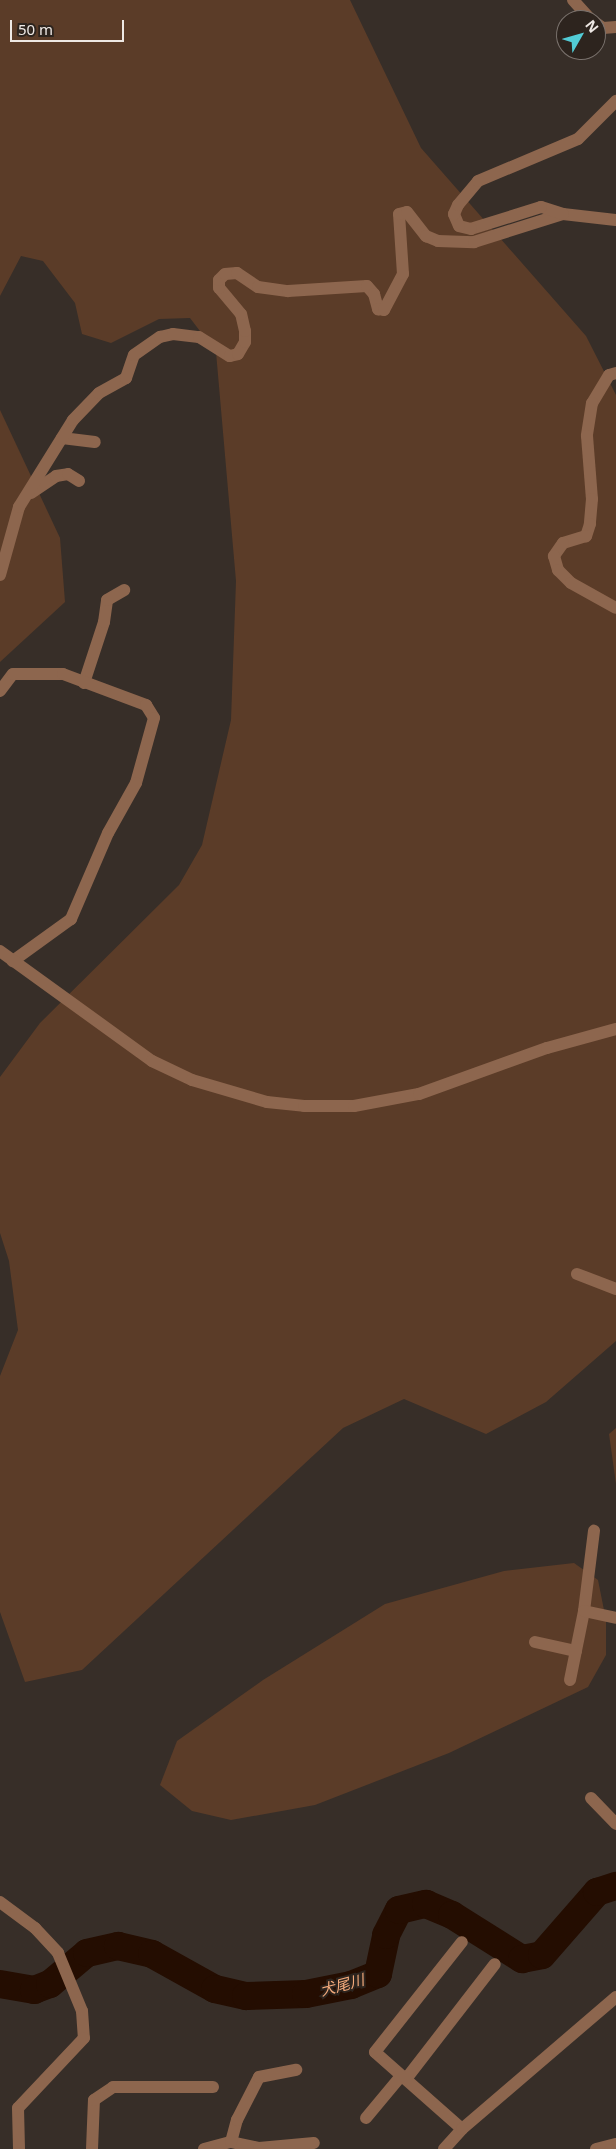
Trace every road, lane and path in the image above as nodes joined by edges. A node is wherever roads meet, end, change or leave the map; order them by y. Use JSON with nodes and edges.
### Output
{"nodes":[{"id":1,"x":573,"y":0,"type":"edge"},
{"id":2,"x":582,"y":10,"type":"edge"},
{"id":3,"x":616,"y":101,"type":"edge"},
{"id":4,"x":563,"y":214,"type":"junction"},
{"id":5,"x":616,"y":220,"type":"edge"},
{"id":6,"x":616,"y":373,"type":"edge"},
{"id":7,"x":62,"y":438,"type":"junction"},
{"id":8,"x":95,"y":442,"type":"dead end"},
{"id":9,"x":79,"y":481,"type":"dead end"},
{"id":10,"x":26,"y":496,"type":"junction"},
{"id":11,"x":0,"y":575,"type":"edge"},
{"id":12,"x":124,"y":590,"type":"dead end"},
{"id":13,"x":616,"y":608,"type":"edge"},
{"id":14,"x":84,"y":682,"type":"junction"},
{"id":15,"x":0,"y":691,"type":"edge"},
{"id":16,"x":0,"y":952,"type":"edge"},
{"id":17,"x":13,"y":961,"type":"junction"},
{"id":18,"x":616,"y":1029,"type":"edge"},
{"id":19,"x":577,"y":1274,"type":"dead end"},
{"id":20,"x":616,"y":1289,"type":"edge"},
{"id":21,"x":594,"y":1531,"type":"dead end"},
{"id":22,"x":584,"y":1611,"type":"junction"},
{"id":23,"x":616,"y":1618,"type":"edge"},
{"id":24,"x":535,"y":1642,"type":"dead end"},
{"id":25,"x":576,"y":1651,"type":"junction"},
{"id":26,"x":570,"y":1680,"type":"dead end"},
{"id":27,"x":591,"y":1798,"type":"dead end"},
{"id":28,"x":616,"y":1824,"type":"edge"},
{"id":29,"x":0,"y":1902,"type":"edge"},
{"id":30,"x":462,"y":1942,"type":"dead end"},
{"id":31,"x":496,"y":1964,"type":"dead end"},
{"id":32,"x":616,"y":1997,"type":"edge"},
{"id":33,"x":296,"y":2070,"type":"dead end"},
{"id":34,"x":403,"y":2078,"type":"junction"},
{"id":35,"x":213,"y":2087,"type":"dead end"},
{"id":36,"x":366,"y":2118,"type":"dead end"},
{"id":37,"x":462,"y":2129,"type":"junction"},
{"id":38,"x":231,"y":2142,"type":"junction"},
{"id":39,"x":314,"y":2143,"type":"dead end"},
{"id":40,"x":616,"y":2144,"type":"edge"},
{"id":41,"x":19,"y":2149,"type":"edge"},
{"id":42,"x":92,"y":2149,"type":"edge"},
{"id":43,"x":204,"y":2149,"type":"edge"},
{"id":44,"x":444,"y":2149,"type":"edge"},
{"id":45,"x":596,"y":2149,"type":"edge"}],
"edges":[{"from":1,"to":2,"type":"street"},
{"from":3,"to":4,"type":"street"},
{"from":4,"to":5,"type":"street"},
{"from":4,"to":7,"type":"street"},
{"from":6,"to":13,"type":"street"},
{"from":7,"to":8,"type":"street"},
{"from":7,"to":10,"type":"street"},
{"from":9,"to":10,"type":"street"},
{"from":10,"to":11,"type":"street"},
{"from":12,"to":14,"type":"street"},
{"from":14,"to":15,"type":"street"},
{"from":14,"to":17,"type":"street"},
{"from":16,"to":17,"type":"street"},
{"from":17,"to":18,"type":"street"},
{"from":19,"to":20,"type":"street"},
{"from":21,"to":22,"type":"street"},
{"from":22,"to":23,"type":"street"},
{"from":22,"to":25,"type":"street"},
{"from":24,"to":25,"type":"street"},
{"from":25,"to":26,"type":"street"},
{"from":27,"to":28,"type":"street"},
{"from":29,"to":41,"type":"street"},
{"from":30,"to":34,"type":"street"},
{"from":31,"to":34,"type":"street"},
{"from":32,"to":37,"type":"street"},
{"from":33,"to":38,"type":"street"},
{"from":34,"to":36,"type":"street"},
{"from":34,"to":37,"type":"street"},
{"from":35,"to":42,"type":"street"},
{"from":37,"to":44,"type":"street"},
{"from":38,"to":39,"type":"street"},
{"from":38,"to":43,"type":"street"},
{"from":40,"to":45,"type":"street"}]}
